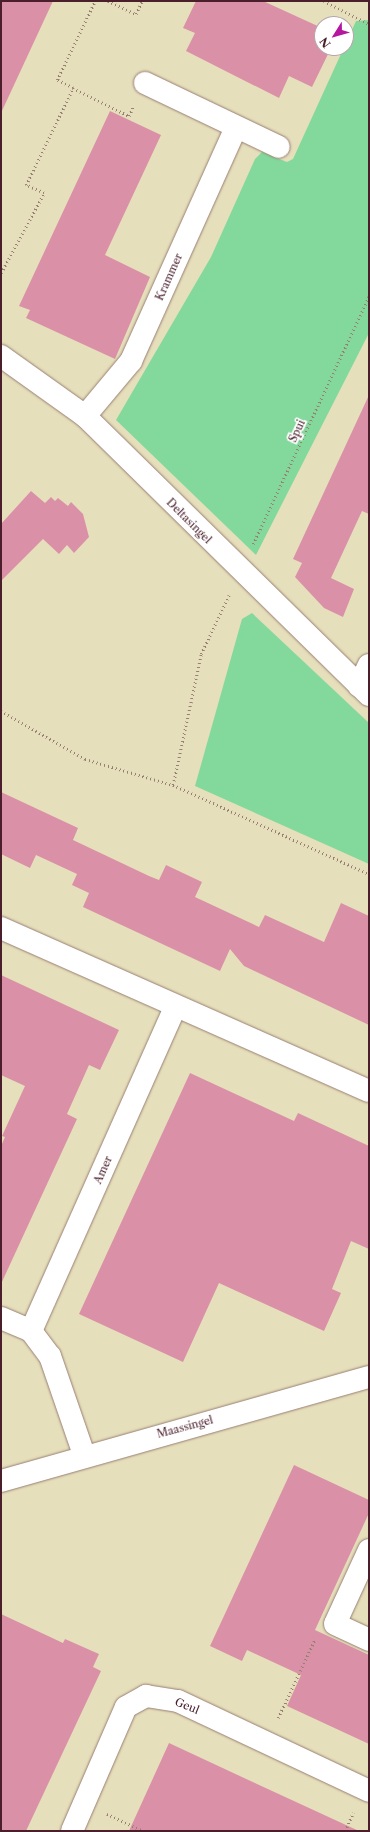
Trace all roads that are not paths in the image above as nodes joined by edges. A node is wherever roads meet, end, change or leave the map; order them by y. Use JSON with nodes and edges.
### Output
{"nodes":[{"id":1,"x":144,"y":83,"type":"road end"},
{"id":2,"x":236,"y":127,"type":"junction"},
{"id":3,"x":279,"y":147,"type":"dead end"},
{"id":4,"x":1,"y":356,"type":"edge"},
{"id":5,"x":85,"y":416,"type":"junction"},
{"id":6,"x":369,"y":665,"type":"edge"},
{"id":7,"x":364,"y":691,"type":"edge"},
{"id":8,"x":1,"y":928,"type":"edge"},
{"id":9,"x":175,"y":1008,"type":"junction"},
{"id":10,"x":369,"y":1091,"type":"edge"},
{"id":11,"x":1,"y":1318,"type":"edge"},
{"id":12,"x":31,"y":1331,"type":"junction"},
{"id":13,"x":369,"y":1377,"type":"edge"},
{"id":14,"x":84,"y":1455,"type":"junction"},
{"id":15,"x":1,"y":1481,"type":"edge"},
{"id":16,"x":369,"y":1550,"type":"edge"},
{"id":17,"x":369,"y":1640,"type":"edge"},
{"id":18,"x":369,"y":1791,"type":"edge"},
{"id":19,"x":72,"y":1831,"type":"edge"}],
"edges":[{"from":1,"to":2,"type":"street"},
{"from":2,"to":3,"type":"street"},
{"from":2,"to":5,"type":"street","name":"Krammer"},
{"from":4,"to":5,"type":"street","name":"Deltasingel"},
{"from":5,"to":7,"type":"street","name":"Deltasingel"},
{"from":6,"to":7,"type":"street"},
{"from":8,"to":9,"type":"street"},
{"from":9,"to":10,"type":"street"},
{"from":9,"to":12,"type":"street","name":"Amer"},
{"from":11,"to":12,"type":"street"},
{"from":12,"to":14,"type":"street"},
{"from":13,"to":14,"type":"street","name":"Maassingel"},
{"from":14,"to":15,"type":"street","name":"Maassingel"},
{"from":16,"to":17,"type":"street"},
{"from":18,"to":19,"type":"street","name":"Geul"}]}
